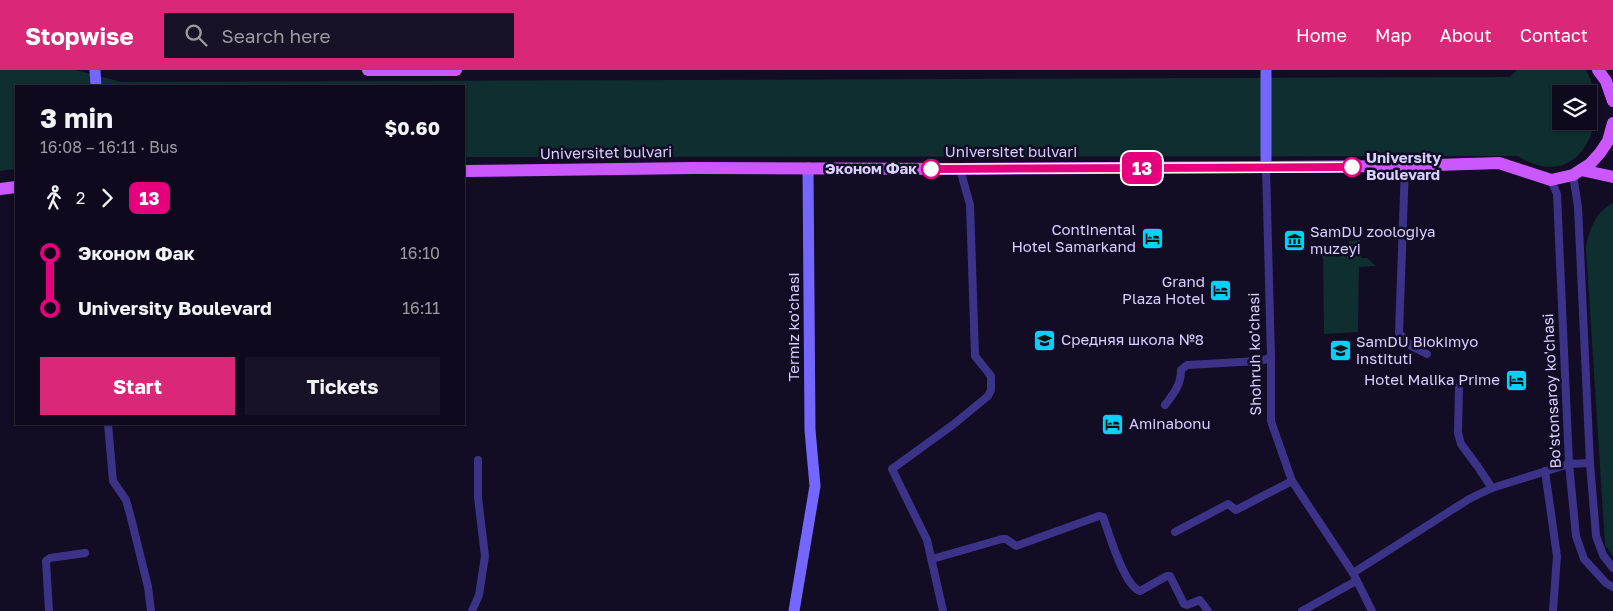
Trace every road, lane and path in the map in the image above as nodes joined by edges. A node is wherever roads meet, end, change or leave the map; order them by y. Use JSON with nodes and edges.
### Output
{"nodes":[{"id":1,"x":95,"y":70,"type":"edge"},
{"id":2,"x":368,"y":70,"type":"edge"},
{"id":3,"x":456,"y":70,"type":"edge"},
{"id":4,"x":1266,"y":70,"type":"edge"},
{"id":5,"x":1598,"y":70,"type":"edge"},
{"id":6,"x":96,"y":85,"type":"edge"},
{"id":7,"x":1613,"y":101,"type":"edge"},
{"id":8,"x":1613,"y":123,"type":"edge"},
{"id":9,"x":1405,"y":166,"type":"junction"},
{"id":10,"x":1266,"y":167,"type":"junction"},
{"id":11,"x":808,"y":168,"type":"junction"},
{"id":12,"x":960,"y":169,"type":"junction"},
{"id":13,"x":465,"y":171,"type":"edge"},
{"id":14,"x":1577,"y":172,"type":"junction"},
{"id":15,"x":1613,"y":177,"type":"edge"},
{"id":16,"x":1552,"y":180,"type":"junction"},
{"id":17,"x":15,"y":187,"type":"edge"},
{"id":18,"x":0,"y":189,"type":"edge"},
{"id":19,"x":1427,"y":354,"type":"dead end"},
{"id":20,"x":1271,"y":358,"type":"junction"},
{"id":21,"x":1459,"y":387,"type":"dead end"},
{"id":22,"x":1165,"y":405,"type":"dead end"},
{"id":23,"x":108,"y":425,"type":"edge"},
{"id":24,"x":478,"y":460,"type":"dead end"},
{"id":25,"x":1590,"y":463,"type":"junction"},
{"id":26,"x":1569,"y":464,"type":"junction"},
{"id":27,"x":1544,"y":471,"type":"junction"},
{"id":28,"x":1292,"y":481,"type":"junction"},
{"id":29,"x":1492,"y":488,"type":"junction"},
{"id":30,"x":1175,"y":532,"type":"dead end"},
{"id":31,"x":85,"y":553,"type":"dead end"},
{"id":32,"x":932,"y":559,"type":"junction"},
{"id":33,"x":1613,"y":568,"type":"edge"},
{"id":34,"x":1354,"y":577,"type":"junction"},
{"id":35,"x":1613,"y":587,"type":"edge"},
{"id":36,"x":49,"y":611,"type":"edge"},
{"id":37,"x":150,"y":611,"type":"edge"},
{"id":38,"x":472,"y":611,"type":"edge"},
{"id":39,"x":794,"y":611,"type":"edge"},
{"id":40,"x":943,"y":611,"type":"edge"},
{"id":41,"x":1208,"y":611,"type":"edge"},
{"id":42,"x":1302,"y":611,"type":"edge"},
{"id":43,"x":1372,"y":611,"type":"edge"},
{"id":44,"x":1553,"y":611,"type":"edge"}],
"edges":[{"from":1,"to":6,"type":"main road"},
{"from":2,"to":3,"type":"main road"},
{"from":4,"to":10,"type":"main road","name":"Shohruh ko'chasi"},
{"from":5,"to":7,"type":"main road"},
{"from":8,"to":14,"type":"main road"},
{"from":9,"to":10,"type":"main road","name":"Universitet bulvari"},
{"from":9,"to":16,"type":"main road","name":"Universitet bulvari"},
{"from":9,"to":19,"type":"street"},
{"from":10,"to":12,"type":"main road","name":"Universitet bulvari"},
{"from":10,"to":20,"type":"street","name":"Shohruh ko'chasi"},
{"from":11,"to":12,"type":"main road","name":"Universitet bulvari"},
{"from":11,"to":13,"type":"main road","name":"Universitet bulvari"},
{"from":11,"to":39,"type":"main road","name":"Termiz ko'chasi"},
{"from":12,"to":32,"type":"street"},
{"from":14,"to":15,"type":"main road"},
{"from":14,"to":16,"type":"main road"},
{"from":14,"to":25,"type":"street"},
{"from":16,"to":26,"type":"street","name":"Bo'stonsaroy ko'chasi"},
{"from":17,"to":18,"type":"main road"},
{"from":20,"to":22,"type":"street"},
{"from":20,"to":28,"type":"street","name":"Shohruh ko'chasi"},
{"from":21,"to":29,"type":"street"},
{"from":23,"to":37,"type":"street"},
{"from":24,"to":38,"type":"street"},
{"from":25,"to":26,"type":"street"},
{"from":25,"to":33,"type":"street"},
{"from":26,"to":27,"type":"street"},
{"from":26,"to":35,"type":"street","name":"Bo'stonsaroy ko'chasi"},
{"from":27,"to":29,"type":"street"},
{"from":27,"to":44,"type":"street"},
{"from":28,"to":30,"type":"street"},
{"from":28,"to":34,"type":"street","name":"Shohruh ko'chasi"},
{"from":29,"to":34,"type":"street"},
{"from":31,"to":36,"type":"street"},
{"from":32,"to":40,"type":"street"},
{"from":32,"to":41,"type":"street"},
{"from":34,"to":42,"type":"street"},
{"from":34,"to":43,"type":"street","name":"Shohruh ko'chasi"}]}
